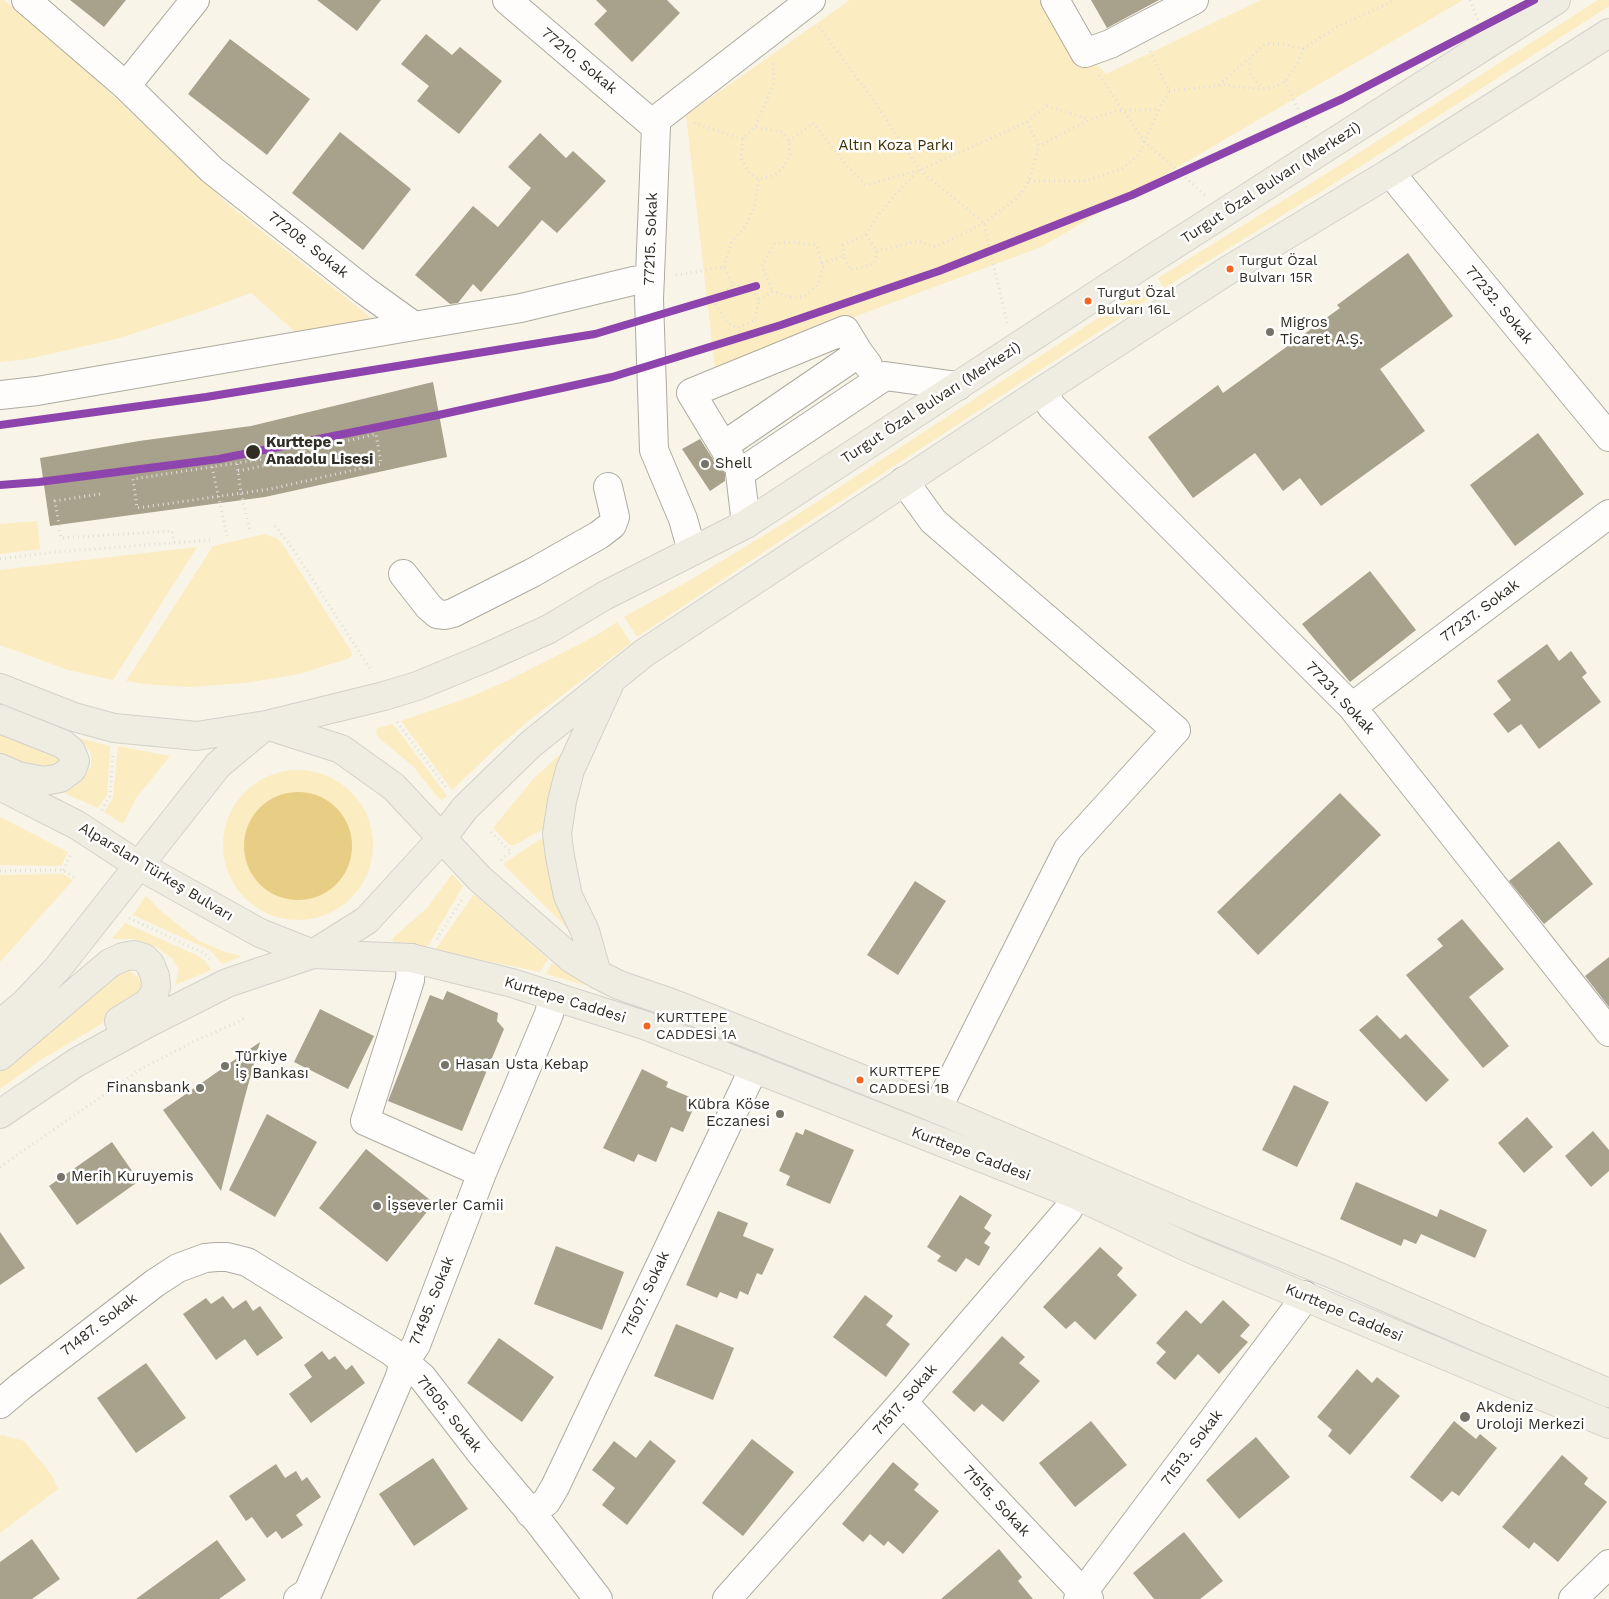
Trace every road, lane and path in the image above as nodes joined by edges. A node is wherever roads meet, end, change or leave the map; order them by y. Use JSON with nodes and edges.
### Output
{"nodes":[{"id":1,"x":26,"y":0,"type":"edge"},
{"id":2,"x":196,"y":0,"type":"edge"},
{"id":3,"x":507,"y":0,"type":"edge"},
{"id":4,"x":1055,"y":0,"type":"edge"},
{"id":5,"x":1194,"y":0,"type":"edge"},
{"id":6,"x":1396,"y":0,"type":"edge"},
{"id":7,"x":1470,"y":0,"type":"edge"},
{"id":8,"x":1556,"y":0,"type":"edge"},
{"id":9,"x":813,"y":11,"type":"edge"},
{"id":10,"x":1480,"y":25,"type":"dead end"},
{"id":11,"x":1139,"y":28,"type":"junction"},
{"id":12,"x":1609,"y":32,"type":"edge"},
{"id":13,"x":1302,"y":49,"type":"junction"},
{"id":14,"x":1085,"y":53,"type":"junction"},
{"id":15,"x":772,"y":58,"type":"dead end"},
{"id":16,"x":1250,"y":58,"type":"junction"},
{"id":17,"x":1285,"y":81,"type":"junction"},
{"id":18,"x":1218,"y":85,"type":"junction"},
{"id":19,"x":126,"y":86,"type":"junction"},
{"id":20,"x":1262,"y":89,"type":"junction"},
{"id":21,"x":1170,"y":91,"type":"junction"},
{"id":22,"x":1159,"y":108,"type":"junction"},
{"id":23,"x":1124,"y":111,"type":"junction"},
{"id":24,"x":1089,"y":120,"type":"junction"},
{"id":25,"x":692,"y":122,"type":"dead end"},
{"id":26,"x":1027,"y":122,"type":"junction"},
{"id":27,"x":652,"y":123,"type":"junction"},
{"id":28,"x":755,"y":127,"type":"junction"},
{"id":29,"x":1309,"y":130,"type":"dead end"},
{"id":30,"x":743,"y":139,"type":"junction"},
{"id":31,"x":789,"y":141,"type":"junction"},
{"id":32,"x":1145,"y":142,"type":"junction"},
{"id":33,"x":1039,"y":146,"type":"junction"},
{"id":34,"x":920,"y":170,"type":"junction"},
{"id":35,"x":1391,"y":172,"type":"junction"},
{"id":36,"x":759,"y":179,"type":"junction"},
{"id":37,"x":1029,"y":182,"type":"junction"},
{"id":38,"x":1206,"y":195,"type":"dead end"},
{"id":39,"x":984,"y":223,"type":"junction"},
{"id":40,"x":866,"y":236,"type":"junction"},
{"id":41,"x":876,"y":251,"type":"junction"},
{"id":42,"x":844,"y":256,"type":"junction"},
{"id":43,"x":822,"y":263,"type":"junction"},
{"id":44,"x":724,"y":267,"type":"junction"},
{"id":45,"x":659,"y":278,"type":"junction"},
{"id":46,"x":733,"y":284,"type":"junction"},
{"id":47,"x":773,"y":291,"type":"junction"},
{"id":48,"x":759,"y":300,"type":"junction"},
{"id":49,"x":1007,"y":324,"type":"dead end"},
{"id":50,"x":414,"y":326,"type":"junction"},
{"id":51,"x":870,"y":365,"type":"junction"},
{"id":52,"x":958,"y":386,"type":"junction"},
{"id":53,"x":1042,"y":391,"type":"junction"},
{"id":54,"x":0,"y":395,"type":"edge"},
{"id":55,"x":1609,"y":437,"type":"edge"},
{"id":56,"x":263,"y":459,"type":"dead end"},
{"id":57,"x":731,"y":459,"type":"junction"},
{"id":58,"x":237,"y":464,"type":"junction"},
{"id":59,"x":212,"y":467,"type":"junction"},
{"id":60,"x":238,"y":471,"type":"junction"},
{"id":61,"x":904,"y":482,"type":"junction"},
{"id":62,"x":608,"y":487,"type":"dead end"},
{"id":63,"x":241,"y":493,"type":"junction"},
{"id":64,"x":100,"y":494,"type":"dead end"},
{"id":65,"x":218,"y":496,"type":"junction"},
{"id":66,"x":1609,"y":514,"type":"edge"},
{"id":67,"x":746,"y":524,"type":"junction"},
{"id":68,"x":275,"y":526,"type":"dead end"},
{"id":69,"x":250,"y":531,"type":"dead end"},
{"id":70,"x":227,"y":536,"type":"dead end"},
{"id":71,"x":211,"y":540,"type":"dead end"},
{"id":72,"x":174,"y":542,"type":"junction"},
{"id":73,"x":692,"y":550,"type":"junction"},
{"id":74,"x":0,"y":559,"type":"edge"},
{"id":75,"x":403,"y":574,"type":"dead end"},
{"id":76,"x":372,"y":673,"type":"dead end"},
{"id":77,"x":612,"y":679,"type":"junction"},
{"id":78,"x":0,"y":688,"type":"edge"},
{"id":79,"x":1352,"y":708,"type":"junction"},
{"id":80,"x":0,"y":719,"type":"edge"},
{"id":81,"x":397,"y":722,"type":"dead end"},
{"id":82,"x":266,"y":725,"type":"junction"},
{"id":83,"x":113,"y":753,"type":"dead end"},
{"id":84,"x":0,"y":768,"type":"edge"},
{"id":85,"x":0,"y":786,"type":"edge"},
{"id":86,"x":449,"y":792,"type":"dead end"},
{"id":87,"x":102,"y":810,"type":"dead end"},
{"id":88,"x":491,"y":832,"type":"dead end"},
{"id":89,"x":442,"y":838,"type":"junction"},
{"id":90,"x":70,"y":854,"type":"dead end"},
{"id":91,"x":500,"y":861,"type":"dead end"},
{"id":92,"x":138,"y":865,"type":"junction"},
{"id":93,"x":0,"y":870,"type":"edge"},
{"id":94,"x":62,"y":870,"type":"junction"},
{"id":95,"x":74,"y":878,"type":"dead end"},
{"id":96,"x":463,"y":898,"type":"dead end"},
{"id":97,"x":129,"y":918,"type":"dead end"},
{"id":98,"x":434,"y":943,"type":"dead end"},
{"id":99,"x":314,"y":954,"type":"junction"},
{"id":100,"x":411,"y":958,"type":"junction"},
{"id":101,"x":216,"y":966,"type":"dead end"},
{"id":102,"x":597,"y":974,"type":"junction"},
{"id":103,"x":553,"y":996,"type":"junction"},
{"id":104,"x":246,"y":1017,"type":"dead end"},
{"id":105,"x":0,"y":1024,"type":"edge"},
{"id":106,"x":1609,"y":1032,"type":"edge"},
{"id":107,"x":0,"y":1056,"type":"edge"},
{"id":108,"x":754,"y":1068,"type":"junction"},
{"id":109,"x":0,"y":1102,"type":"edge"},
{"id":110,"x":936,"y":1109,"type":"junction"},
{"id":111,"x":0,"y":1114,"type":"edge"},
{"id":112,"x":0,"y":1167,"type":"edge"},
{"id":113,"x":482,"y":1173,"type":"junction"},
{"id":114,"x":1076,"y":1195,"type":"junction"},
{"id":115,"x":205,"y":1258,"type":"joint"},
{"id":116,"x":1304,"y":1295,"type":"junction"},
{"id":117,"x":404,"y":1363,"type":"junction"},
{"id":118,"x":1609,"y":1393,"type":"edge"},
{"id":119,"x":903,"y":1402,"type":"junction"},
{"id":120,"x":0,"y":1404,"type":"edge"},
{"id":121,"x":1609,"y":1424,"type":"edge"},
{"id":122,"x":530,"y":1513,"type":"junction"},
{"id":123,"x":1609,"y":1564,"type":"edge"},
{"id":124,"x":306,"y":1597,"type":"edge"},
{"id":125,"x":1084,"y":1597,"type":"edge"},
{"id":126,"x":598,"y":1599,"type":"edge"},
{"id":127,"x":727,"y":1599,"type":"edge"},
{"id":128,"x":1573,"y":1599,"type":"edge"}],
"edges":[{"from":1,"to":19,"type":"street","name":"77208. Sokak"},
{"from":2,"to":19,"type":"street"},
{"from":3,"to":27,"type":"street","name":"77210. Sokak"},
{"from":4,"to":14,"type":"street"},
{"from":5,"to":11,"type":"street"},
{"from":6,"to":13,"type":"path"},
{"from":7,"to":10,"type":"path"},
{"from":8,"to":52,"type":"main road","name":"Turgut Özal Bulvarı (Merkezi)"},
{"from":9,"to":27,"type":"street"},
{"from":9,"to":34,"type":"path"},
{"from":11,"to":14,"type":"street"},
{"from":11,"to":21,"type":"path"},
{"from":12,"to":35,"type":"main road"},
{"from":13,"to":16,"type":"path"},
{"from":13,"to":17,"type":"path"},
{"from":14,"to":23,"type":"path"},
{"from":15,"to":28,"type":"path"},
{"from":16,"to":18,"type":"path"},
{"from":16,"to":20,"type":"path"},
{"from":17,"to":20,"type":"path"},
{"from":17,"to":29,"type":"path"},
{"from":18,"to":20,"type":"path"},
{"from":18,"to":21,"type":"path"},
{"from":19,"to":50,"type":"street","name":"77208. Sokak"},
{"from":21,"to":22,"type":"path"},
{"from":22,"to":23,"type":"path"},
{"from":22,"to":32,"type":"path"},
{"from":23,"to":24,"type":"path"},
{"from":23,"to":32,"type":"path"},
{"from":24,"to":26,"type":"path"},
{"from":24,"to":33,"type":"path"},
{"from":25,"to":30,"type":"path"},
{"from":26,"to":33,"type":"path"},
{"from":26,"to":34,"type":"path"},
{"from":27,"to":45,"type":"street","name":"77215. Sokak"},
{"from":28,"to":30,"type":"path"},
{"from":28,"to":31,"type":"path"},
{"from":30,"to":36,"type":"path"},
{"from":31,"to":34,"type":"path"},
{"from":31,"to":36,"type":"path"},
{"from":32,"to":37,"type":"path"},
{"from":32,"to":38,"type":"path"},
{"from":33,"to":37,"type":"path"},
{"from":34,"to":39,"type":"path"},
{"from":34,"to":40,"type":"path"},
{"from":35,"to":53,"type":"main road"},
{"from":35,"to":55,"type":"street","name":"77232. Sokak"},
{"from":36,"to":44,"type":"path"},
{"from":37,"to":39,"type":"path"},
{"from":39,"to":41,"type":"path"},
{"from":39,"to":49,"type":"path"},
{"from":40,"to":41,"type":"path"},
{"from":40,"to":42,"type":"path"},
{"from":41,"to":42,"type":"path"},
{"from":42,"to":43,"type":"path"},
{"from":43,"to":47,"type":"path"},
{"from":43,"to":47,"type":"path"},
{"from":44,"to":45,"type":"path"},
{"from":44,"to":46,"type":"path"},
{"from":45,"to":50,"type":"street"},
{"from":45,"to":73,"type":"street","name":"77215. Sokak"},
{"from":46,"to":48,"type":"path"},
{"from":46,"to":48,"type":"path"},
{"from":47,"to":48,"type":"path"},
{"from":50,"to":54,"type":"street"},
{"from":51,"to":52,"type":"street"},
{"from":51,"to":57,"type":"street"},
{"from":51,"to":57,"type":"street"},
{"from":52,"to":67,"type":"main road","name":"Turgut Özal Bulvarı (Merkezi)"},
{"from":53,"to":61,"type":"main road"},
{"from":53,"to":79,"type":"street","name":"77231. Sokak"},
{"from":56,"to":58,"type":"path"},
{"from":57,"to":67,"type":"street"},
{"from":58,"to":59,"type":"path"},
{"from":58,"to":60,"type":"path"},
{"from":59,"to":65,"type":"path"},
{"from":59,"to":65,"type":"path"},
{"from":60,"to":63,"type":"path"},
{"from":60,"to":63,"type":"path"},
{"from":61,"to":77,"type":"main road"},
{"from":61,"to":110,"type":"street"},
{"from":62,"to":75,"type":"street"},
{"from":63,"to":65,"type":"path"},
{"from":63,"to":69,"type":"path"},
{"from":64,"to":72,"type":"path"},
{"from":65,"to":70,"type":"path"},
{"from":66,"to":79,"type":"street","name":"77237. Sokak"},
{"from":67,"to":73,"type":"main road","name":"Turgut Özal Bulvarı (Merkezi)"},
{"from":68,"to":76,"type":"path"},
{"from":71,"to":72,"type":"path"},
{"from":72,"to":74,"type":"path"},
{"from":73,"to":82,"type":"main road","name":"Turgut Özal Bulvarı (Merkezi)"},
{"from":77,"to":89,"type":"main road"},
{"from":77,"to":102,"type":"main road"},
{"from":78,"to":82,"type":"main road"},
{"from":79,"to":106,"type":"street","name":"77231. Sokak"},
{"from":80,"to":84,"type":"main road"},
{"from":81,"to":86,"type":"path"},
{"from":82,"to":89,"type":"main road","name":"Kurttepe Caddesi"},
{"from":82,"to":92,"type":"main road"},
{"from":83,"to":87,"type":"path"},
{"from":85,"to":92,"type":"main road","name":"Alparslan Türkeş Bulvarı"},
{"from":88,"to":91,"type":"path"},
{"from":89,"to":99,"type":"main road"},
{"from":89,"to":102,"type":"main road","name":"Kurttepe Caddesi"},
{"from":90,"to":94,"type":"path"},
{"from":92,"to":99,"type":"main road","name":"Alparslan Türkeş Bulvarı"},
{"from":92,"to":105,"type":"main road"},
{"from":93,"to":94,"type":"path"},
{"from":94,"to":95,"type":"path"},
{"from":96,"to":98,"type":"path"},
{"from":97,"to":101,"type":"path"},
{"from":99,"to":100,"type":"main road","name":"Kurttepe Caddesi"},
{"from":99,"to":111,"type":"main road"},
{"from":100,"to":103,"type":"main road","name":"Kurttepe Caddesi"},
{"from":100,"to":113,"type":"street"},
{"from":102,"to":110,"type":"main road","name":"Kurttepe Caddesi"},
{"from":103,"to":108,"type":"main road","name":"Kurttepe Caddesi"},
{"from":103,"to":113,"type":"street","name":"71495. Sokak"},
{"from":104,"to":112,"type":"path"},
{"from":107,"to":109,"type":"main road"},
{"from":108,"to":114,"type":"main road","name":"Kurttepe Caddesi"},
{"from":108,"to":122,"type":"street","name":"71507. Sokak"},
{"from":110,"to":118,"type":"main road","name":"Kurttepe Caddesi"},
{"from":113,"to":117,"type":"street","name":"71495. Sokak"},
{"from":114,"to":116,"type":"main road","name":"Kurttepe Caddesi"},
{"from":114,"to":119,"type":"street","name":"71517. Sokak"},
{"from":115,"to":117,"type":"street","name":"71505. Sokak"},
{"from":115,"to":120,"type":"street","name":"71487. Sokak"},
{"from":116,"to":121,"type":"main road","name":"Kurttepe Caddesi"},
{"from":116,"to":125,"type":"street","name":"71513. Sokak"},
{"from":117,"to":122,"type":"street","name":"71505. Sokak"},
{"from":117,"to":124,"type":"street","name":"71495. Sokak"},
{"from":119,"to":125,"type":"street","name":"71515. Sokak"},
{"from":119,"to":127,"type":"street","name":"71517. Sokak"},
{"from":122,"to":126,"type":"street","name":"71505. Sokak"},
{"from":123,"to":128,"type":"street"}]}
